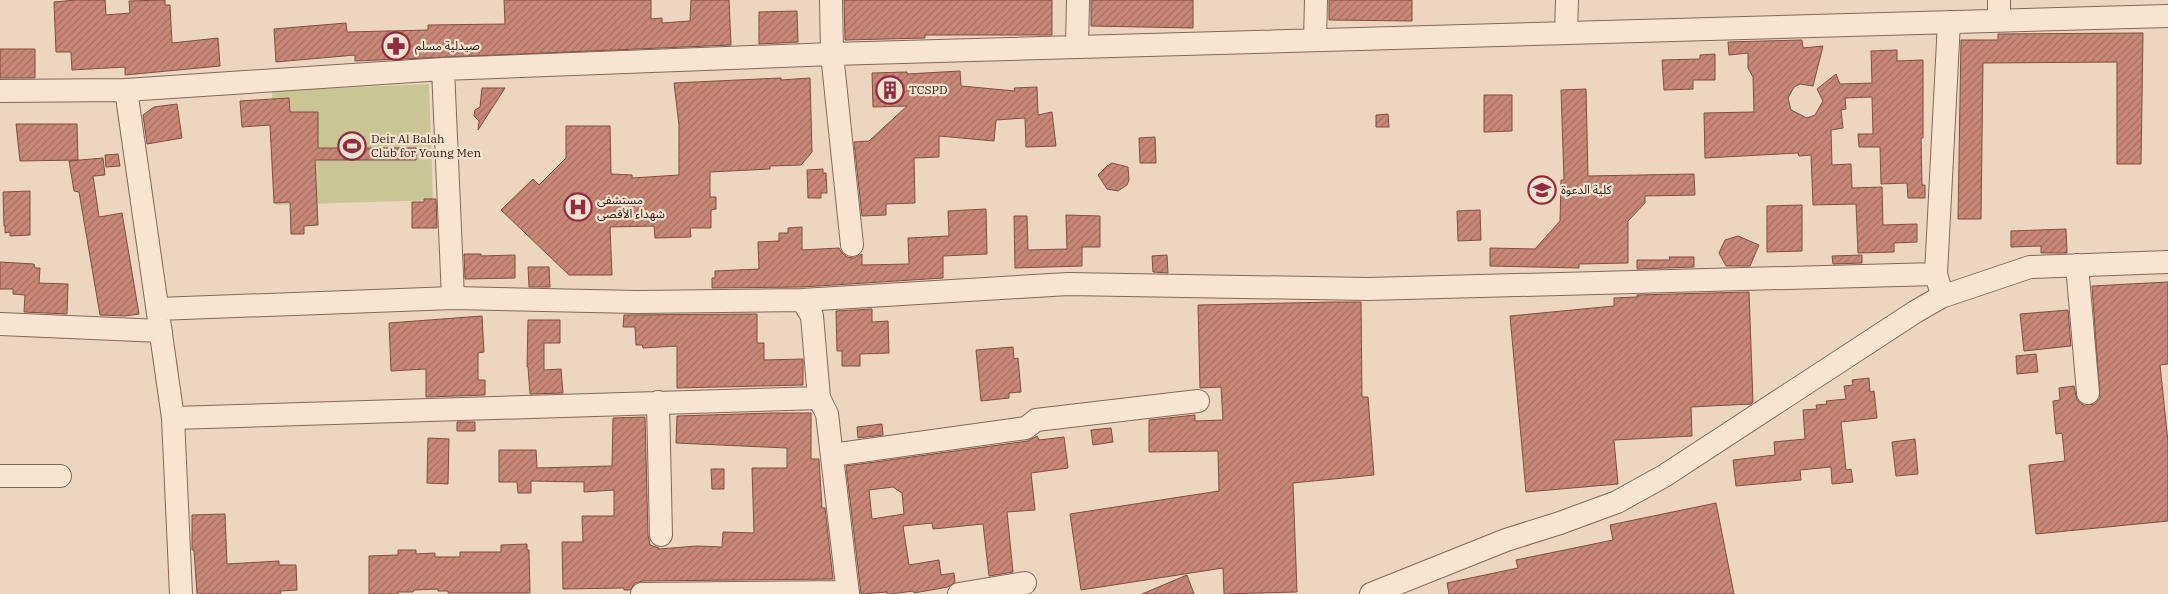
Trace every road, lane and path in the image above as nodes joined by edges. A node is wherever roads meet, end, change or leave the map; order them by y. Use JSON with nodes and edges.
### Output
{"nodes":[{"id":1,"x":831,"y":0,"type":"edge"},
{"id":2,"x":1078,"y":0,"type":"edge"},
{"id":3,"x":1316,"y":0,"type":"edge"},
{"id":4,"x":1567,"y":0,"type":"edge"},
{"id":5,"x":1999,"y":10,"type":"edge"},
{"id":6,"x":2168,"y":16,"type":"edge"},
{"id":7,"x":1949,"y":22,"type":"junction"},
{"id":8,"x":1566,"y":33,"type":"junction"},
{"id":9,"x":1315,"y":40,"type":"junction"},
{"id":10,"x":1077,"y":47,"type":"junction"},
{"id":11,"x":832,"y":54,"type":"junction"},
{"id":12,"x":443,"y":69,"type":"junction"},
{"id":13,"x":126,"y":90,"type":"junction"},
{"id":14,"x":0,"y":91,"type":"edge"},
{"id":15,"x":852,"y":245,"type":"dead end"},
{"id":16,"x":2168,"y":262,"type":"edge"},
{"id":17,"x":2077,"y":265,"type":"junction"},
{"id":18,"x":1936,"y":274,"type":"junction"},
{"id":19,"x":1941,"y":297,"type":"junction"},
{"id":20,"x":452,"y":298,"type":"junction"},
{"id":21,"x":802,"y":300,"type":"junction"},
{"id":22,"x":159,"y":320,"type":"junction"},
{"id":23,"x":0,"y":324,"type":"edge"},
{"id":24,"x":2088,"y":393,"type":"dead end"},
{"id":25,"x":819,"y":398,"type":"junction"},
{"id":26,"x":1198,"y":401,"type":"dead end"},
{"id":27,"x":658,"y":402,"type":"junction"},
{"id":28,"x":173,"y":418,"type":"junction"},
{"id":29,"x":832,"y":455,"type":"junction"},
{"id":30,"x":0,"y":476,"type":"edge"},
{"id":31,"x":60,"y":476,"type":"dead end"},
{"id":32,"x":661,"y":535,"type":"dead end"},
{"id":33,"x":1025,"y":583,"type":"dead end"},
{"id":34,"x":848,"y":593,"type":"edge"},
{"id":35,"x":181,"y":594,"type":"edge"},
{"id":36,"x":642,"y":594,"type":"edge"},
{"id":37,"x":959,"y":594,"type":"edge"},
{"id":38,"x":1371,"y":594,"type":"edge"}],
"edges":[{"from":1,"to":11,"type":"street"},
{"from":2,"to":10,"type":"street"},
{"from":3,"to":9,"type":"street"},
{"from":4,"to":8,"type":"street"},
{"from":5,"to":6,"type":"street"},
{"from":5,"to":7,"type":"street"},
{"from":7,"to":8,"type":"street"},
{"from":7,"to":18,"type":"street"},
{"from":8,"to":9,"type":"street"},
{"from":9,"to":10,"type":"street"},
{"from":10,"to":11,"type":"street"},
{"from":11,"to":12,"type":"street"},
{"from":11,"to":15,"type":"street"},
{"from":12,"to":13,"type":"street"},
{"from":12,"to":20,"type":"street"},
{"from":13,"to":14,"type":"street"},
{"from":13,"to":22,"type":"street"},
{"from":16,"to":17,"type":"street"},
{"from":17,"to":19,"type":"street"},
{"from":17,"to":24,"type":"street"},
{"from":18,"to":19,"type":"street"},
{"from":18,"to":21,"type":"street"},
{"from":19,"to":38,"type":"street"},
{"from":20,"to":21,"type":"street"},
{"from":20,"to":22,"type":"street"},
{"from":21,"to":25,"type":"street"},
{"from":22,"to":23,"type":"street"},
{"from":22,"to":28,"type":"street"},
{"from":25,"to":27,"type":"street"},
{"from":25,"to":29,"type":"street"},
{"from":26,"to":29,"type":"street"},
{"from":27,"to":28,"type":"street"},
{"from":27,"to":32,"type":"street"},
{"from":28,"to":35,"type":"street"},
{"from":29,"to":34,"type":"street"},
{"from":30,"to":31,"type":"street"},
{"from":33,"to":37,"type":"street"},
{"from":34,"to":36,"type":"street"}]}
